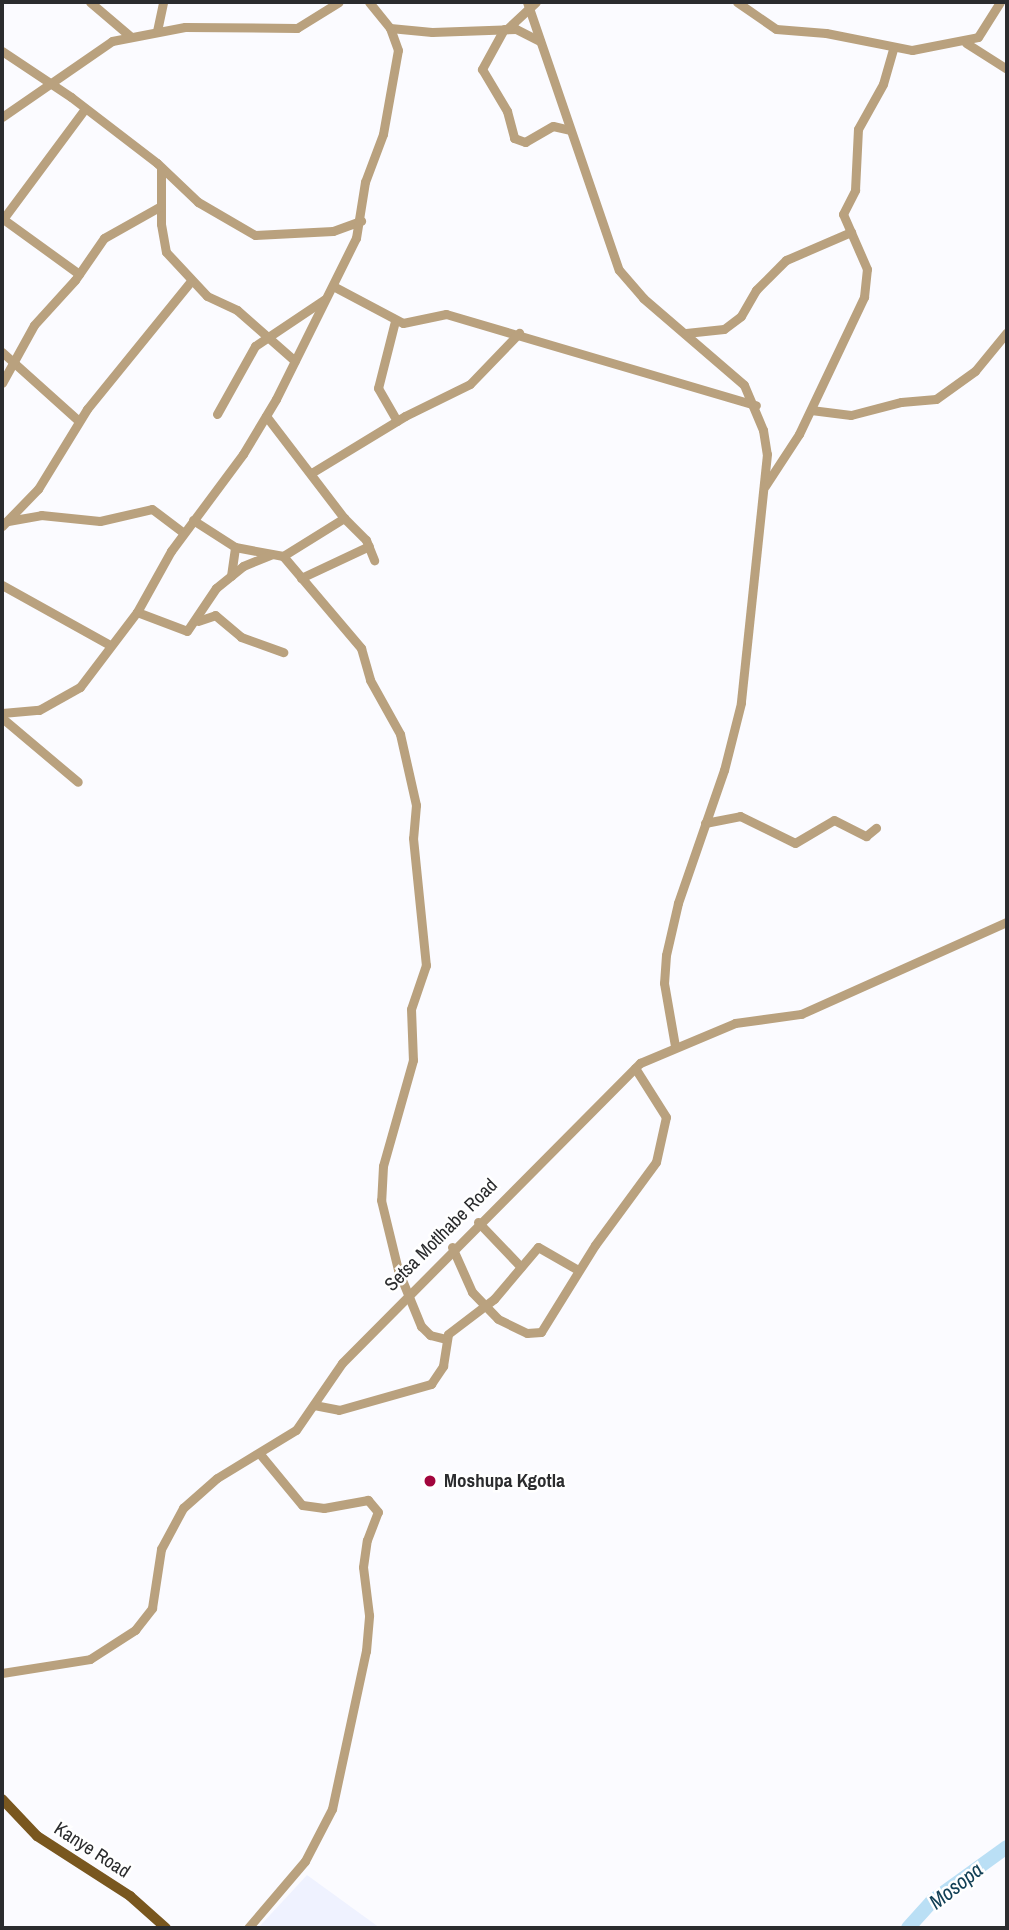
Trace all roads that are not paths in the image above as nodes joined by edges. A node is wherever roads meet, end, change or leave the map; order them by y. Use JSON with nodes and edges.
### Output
{"nodes":[{"id":1,"x":90,"y":2,"type":"edge"},
{"id":2,"x":163,"y":2,"type":"edge"},
{"id":3,"x":339,"y":2,"type":"edge"},
{"id":4,"x":369,"y":2,"type":"edge"},
{"id":5,"x":737,"y":2,"type":"edge"},
{"id":6,"x":1000,"y":2,"type":"edge"},
{"id":7,"x":530,"y":3,"type":"edge"},
{"id":8,"x":390,"y":28,"type":"junction"},
{"id":9,"x":506,"y":29,"type":"junction"},
{"id":10,"x":157,"y":30,"type":"junction"},
{"id":11,"x":130,"y":36,"type":"junction"},
{"id":12,"x":540,"y":41,"type":"junction"},
{"id":13,"x":966,"y":43,"type":"junction"},
{"id":14,"x":893,"y":49,"type":"junction"},
{"id":15,"x":2,"y":51,"type":"edge"},
{"id":16,"x":1007,"y":69,"type":"edge"},
{"id":17,"x":50,"y":82,"type":"junction"},
{"id":18,"x":84,"y":110,"type":"junction"},
{"id":19,"x":2,"y":117,"type":"edge"},
{"id":20,"x":570,"y":130,"type":"junction"},
{"id":21,"x":161,"y":168,"type":"junction"},
{"id":22,"x":161,"y":205,"type":"junction"},
{"id":23,"x":360,"y":221,"type":"junction"},
{"id":24,"x":851,"y":232,"type":"junction"},
{"id":25,"x":79,"y":274,"type":"junction"},
{"id":26,"x":191,"y":281,"type":"junction"},
{"id":27,"x":333,"y":286,"type":"junction"},
{"id":28,"x":327,"y":297,"type":"junction"},
{"id":29,"x":395,"y":321,"type":"junction"},
{"id":30,"x":1007,"y":332,"type":"edge"},
{"id":31,"x":519,"y":333,"type":"junction"},
{"id":32,"x":686,"y":333,"type":"junction"},
{"id":33,"x":265,"y":337,"type":"junction"},
{"id":34,"x":2,"y":352,"type":"edge"},
{"id":35,"x":13,"y":359,"type":"junction"},
{"id":36,"x":295,"y":361,"type":"junction"},
{"id":37,"x":2,"y":383,"type":"edge"},
{"id":38,"x":756,"y":405,"type":"junction"},
{"id":39,"x":811,"y":410,"type":"junction"},
{"id":40,"x":217,"y":414,"type":"dead end"},
{"id":41,"x":266,"y":416,"type":"junction"},
{"id":42,"x":79,"y":421,"type":"junction"},
{"id":43,"x":397,"y":421,"type":"junction"},
{"id":44,"x":313,"y":472,"type":"junction"},
{"id":45,"x":764,"y":488,"type":"junction"},
{"id":46,"x":344,"y":518,"type":"junction"},
{"id":47,"x":193,"y":520,"type":"junction"},
{"id":48,"x":5,"y":524,"type":"edge"},
{"id":49,"x":183,"y":532,"type":"junction"},
{"id":50,"x":369,"y":546,"type":"junction"},
{"id":51,"x":235,"y":547,"type":"junction"},
{"id":52,"x":272,"y":554,"type":"junction"},
{"id":53,"x":283,"y":556,"type":"junction"},
{"id":54,"x":374,"y":561,"type":"dead end"},
{"id":55,"x":231,"y":576,"type":"junction"},
{"id":56,"x":301,"y":578,"type":"junction"},
{"id":57,"x":2,"y":585,"type":"edge"},
{"id":58,"x":137,"y":612,"type":"junction"},
{"id":59,"x":198,"y":621,"type":"junction"},
{"id":60,"x":110,"y":645,"type":"junction"},
{"id":61,"x":283,"y":652,"type":"dead end"},
{"id":62,"x":2,"y":716,"type":"edge"},
{"id":63,"x":78,"y":782,"type":"dead end"},
{"id":64,"x":705,"y":823,"type":"junction"},
{"id":65,"x":876,"y":828,"type":"dead end"},
{"id":66,"x":1007,"y":922,"type":"edge"},
{"id":67,"x":675,"y":1046,"type":"junction"},
{"id":68,"x":635,"y":1068,"type":"junction"},
{"id":69,"x":478,"y":1222,"type":"junction"},
{"id":70,"x":452,"y":1247,"type":"junction"},
{"id":71,"x":521,"y":1266,"type":"junction"},
{"id":72,"x":578,"y":1270,"type":"junction"},
{"id":73,"x":407,"y":1294,"type":"junction"},
{"id":74,"x":486,"y":1307,"type":"junction"},
{"id":75,"x":446,"y":1339,"type":"junction"},
{"id":76,"x":314,"y":1405,"type":"junction"},
{"id":77,"x":260,"y":1454,"type":"junction"},
{"id":78,"x":2,"y":1674,"type":"edge"},
{"id":79,"x":2,"y":1799,"type":"edge"},
{"id":80,"x":166,"y":1928,"type":"edge"},
{"id":81,"x":248,"y":1928,"type":"edge"}],
"edges":[{"from":1,"to":11,"type":"street"},
{"from":2,"to":10,"type":"street"},
{"from":3,"to":10,"type":"street"},
{"from":4,"to":8,"type":"street"},
{"from":5,"to":14,"type":"street"},
{"from":6,"to":13,"type":"street"},
{"from":7,"to":9,"type":"street"},
{"from":7,"to":12,"type":"street"},
{"from":8,"to":9,"type":"street"},
{"from":8,"to":23,"type":"street"},
{"from":9,"to":12,"type":"street"},
{"from":9,"to":20,"type":"street"},
{"from":10,"to":11,"type":"street"},
{"from":11,"to":17,"type":"street"},
{"from":12,"to":20,"type":"street"},
{"from":13,"to":14,"type":"street"},
{"from":13,"to":16,"type":"street"},
{"from":14,"to":24,"type":"street"},
{"from":15,"to":17,"type":"street"},
{"from":17,"to":18,"type":"street"},
{"from":17,"to":19,"type":"street"},
{"from":18,"to":21,"type":"street"},
{"from":18,"to":25,"type":"street"},
{"from":20,"to":32,"type":"street"},
{"from":21,"to":22,"type":"street"},
{"from":21,"to":23,"type":"street"},
{"from":22,"to":25,"type":"street"},
{"from":22,"to":26,"type":"street"},
{"from":23,"to":27,"type":"street"},
{"from":24,"to":32,"type":"street"},
{"from":24,"to":39,"type":"street"},
{"from":25,"to":35,"type":"street"},
{"from":26,"to":33,"type":"street"},
{"from":26,"to":42,"type":"street"},
{"from":27,"to":28,"type":"street"},
{"from":27,"to":29,"type":"street"},
{"from":28,"to":33,"type":"street"},
{"from":28,"to":36,"type":"street"},
{"from":29,"to":31,"type":"street"},
{"from":29,"to":43,"type":"street"},
{"from":30,"to":39,"type":"street"},
{"from":31,"to":38,"type":"street"},
{"from":31,"to":43,"type":"street"},
{"from":32,"to":38,"type":"street"},
{"from":33,"to":36,"type":"street"},
{"from":33,"to":40,"type":"street"},
{"from":34,"to":35,"type":"street"},
{"from":35,"to":37,"type":"street"},
{"from":35,"to":42,"type":"street"},
{"from":36,"to":41,"type":"street"},
{"from":38,"to":45,"type":"street"},
{"from":39,"to":45,"type":"street"},
{"from":41,"to":44,"type":"street"},
{"from":41,"to":47,"type":"street"},
{"from":42,"to":48,"type":"street"},
{"from":43,"to":44,"type":"street"},
{"from":44,"to":46,"type":"street"},
{"from":45,"to":64,"type":"street"},
{"from":46,"to":50,"type":"street"},
{"from":46,"to":53,"type":"street"},
{"from":47,"to":49,"type":"street"},
{"from":47,"to":51,"type":"street"},
{"from":48,"to":49,"type":"street"},
{"from":49,"to":58,"type":"street"},
{"from":50,"to":54,"type":"street"},
{"from":50,"to":56,"type":"street"},
{"from":51,"to":52,"type":"street"},
{"from":51,"to":55,"type":"street"},
{"from":52,"to":53,"type":"street"},
{"from":52,"to":55,"type":"street"},
{"from":53,"to":56,"type":"street"},
{"from":55,"to":59,"type":"street"},
{"from":56,"to":73,"type":"street"},
{"from":57,"to":60,"type":"street"},
{"from":58,"to":59,"type":"street"},
{"from":58,"to":60,"type":"street"},
{"from":59,"to":61,"type":"street"},
{"from":60,"to":62,"type":"street"},
{"from":62,"to":63,"type":"street"},
{"from":64,"to":65,"type":"street"},
{"from":64,"to":67,"type":"street"},
{"from":66,"to":67,"type":"street","name":"Setsa Motlhabe Road"},
{"from":67,"to":68,"type":"street","name":"Setsa Motlhabe Road"},
{"from":68,"to":69,"type":"street","name":"Setsa Motlhabe Road"},
{"from":68,"to":72,"type":"street"},
{"from":69,"to":70,"type":"street","name":"Setsa Motlhabe Road"},
{"from":69,"to":71,"type":"street"},
{"from":70,"to":73,"type":"street","name":"Setsa Motlhabe Road"},
{"from":70,"to":74,"type":"street"},
{"from":71,"to":72,"type":"street"},
{"from":71,"to":74,"type":"street"},
{"from":72,"to":74,"type":"street"},
{"from":73,"to":75,"type":"street"},
{"from":73,"to":76,"type":"street","name":"Setsa Motlhabe Road"},
{"from":74,"to":75,"type":"street"},
{"from":75,"to":76,"type":"street"},
{"from":76,"to":77,"type":"street","name":"Setsa Motlhabe Road"},
{"from":77,"to":78,"type":"street","name":"Setsa Motlhabe Road"},
{"from":77,"to":81,"type":"street"},
{"from":79,"to":80,"type":"main road","name":"Kanye Road"}]}
